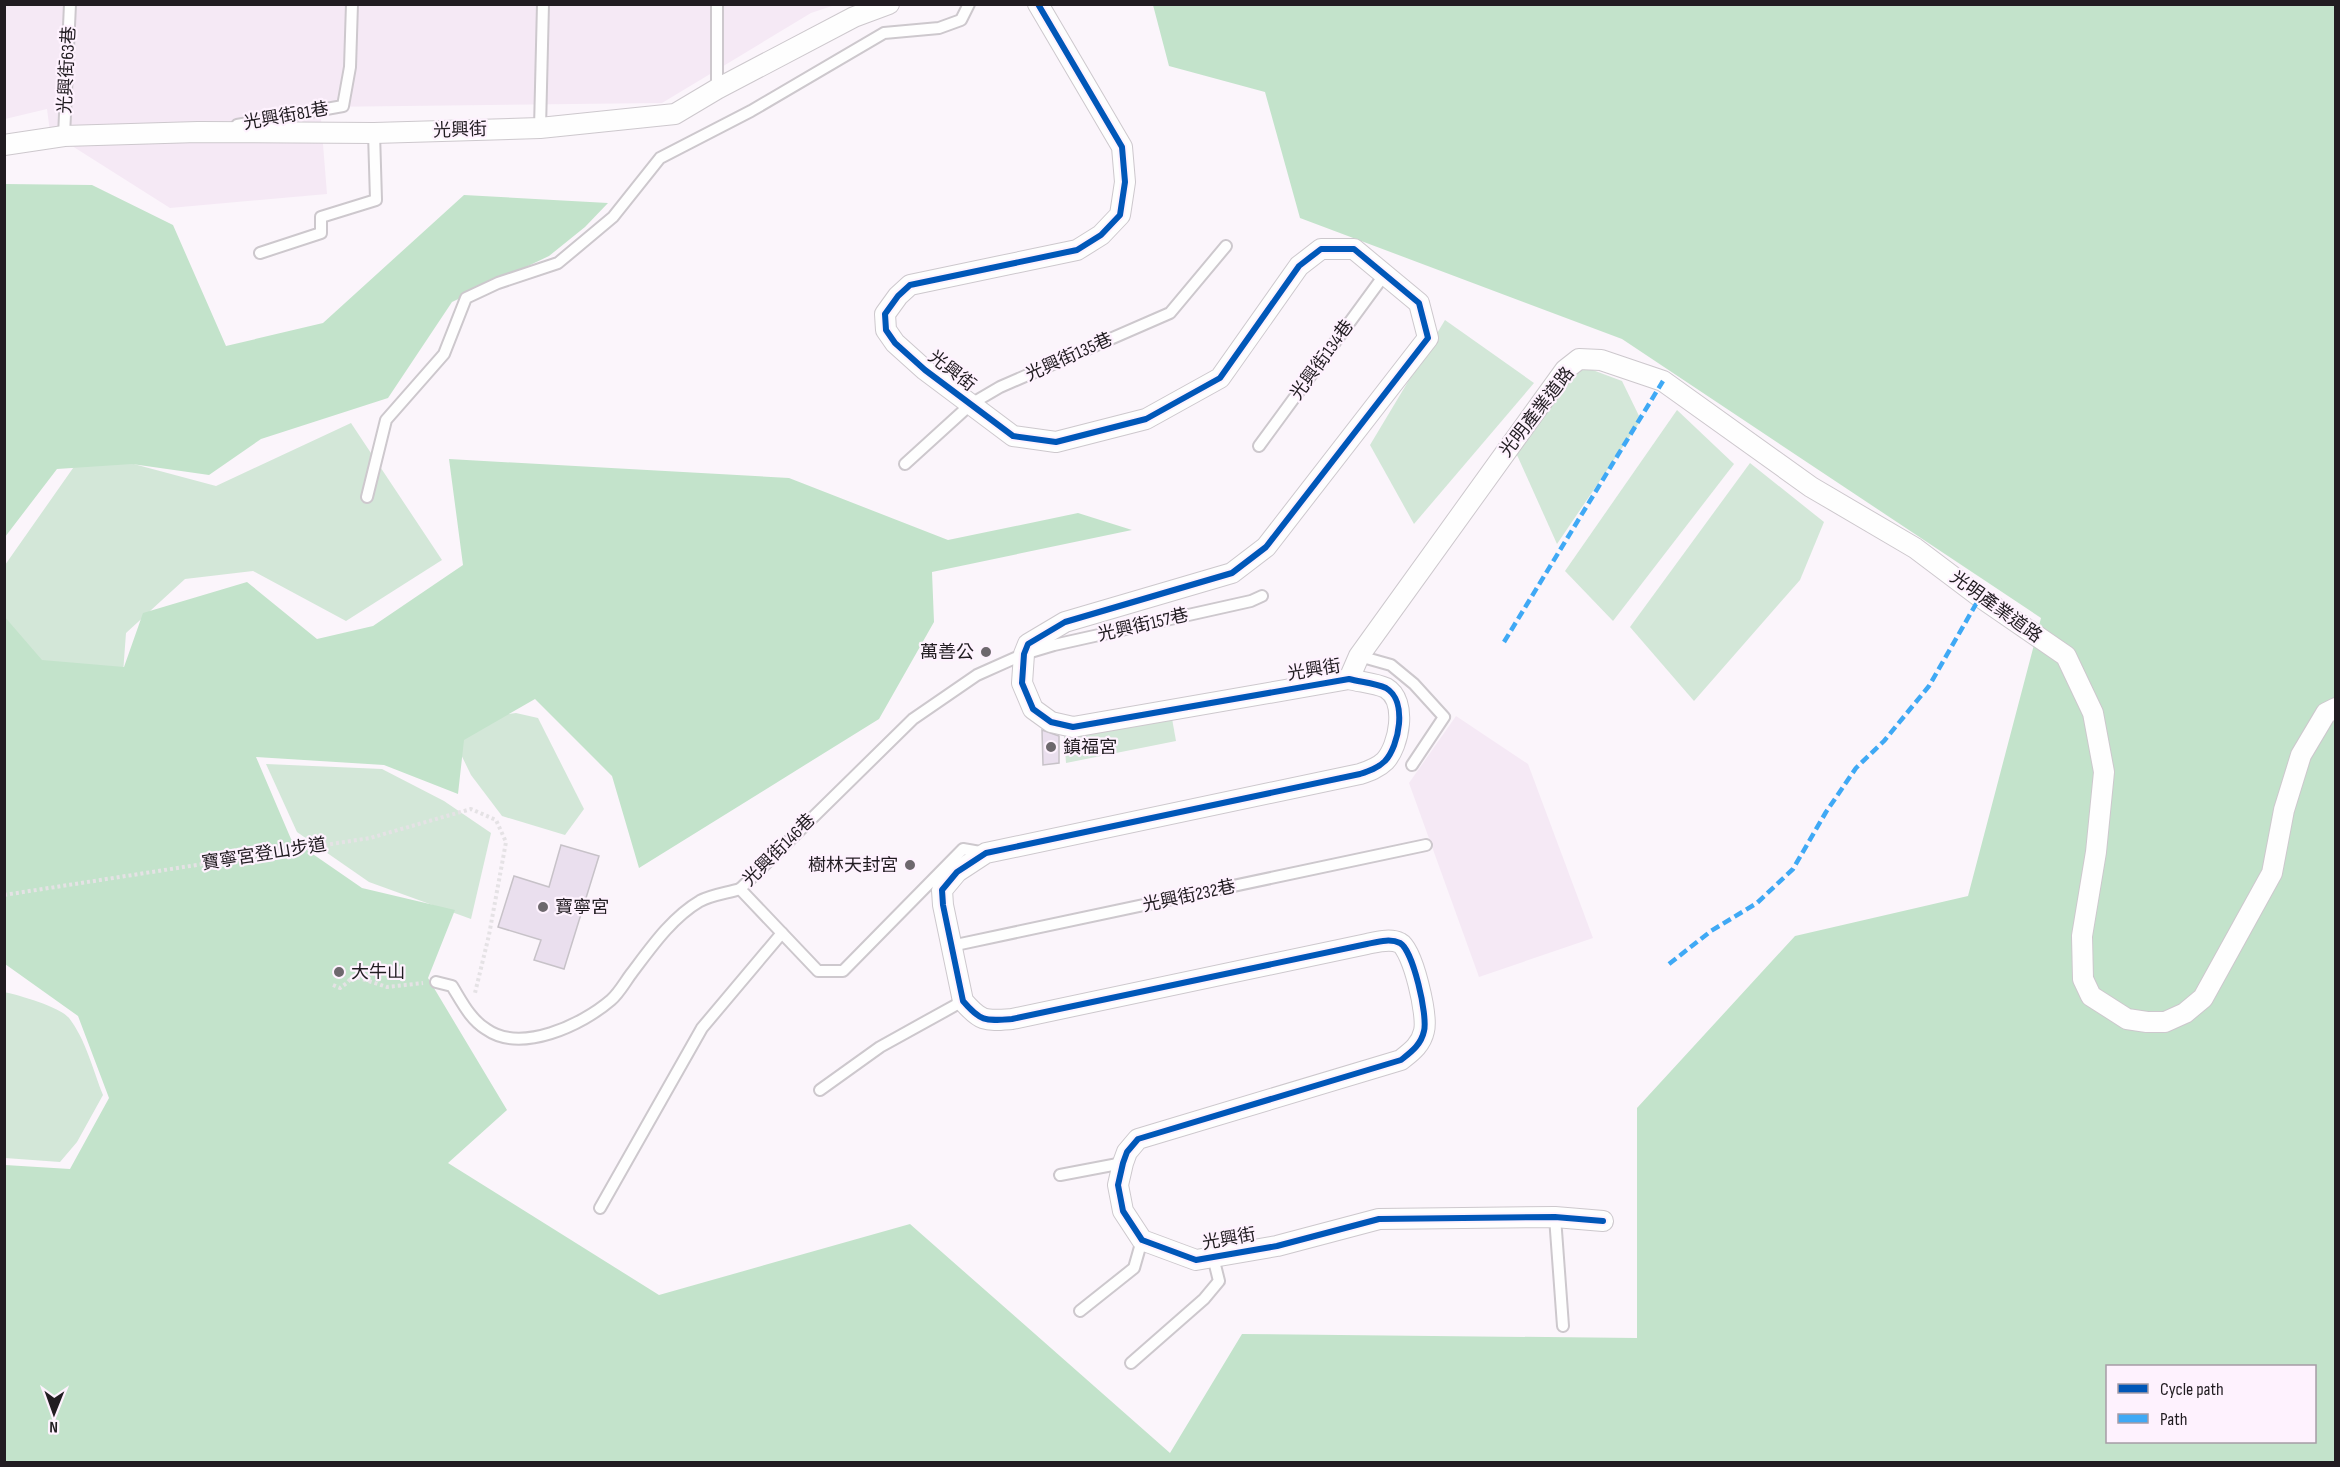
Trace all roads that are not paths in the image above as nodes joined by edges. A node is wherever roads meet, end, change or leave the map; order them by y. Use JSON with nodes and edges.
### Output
{"nodes":[{"id":1,"x":70,"y":4,"type":"edge"},
{"id":2,"x":352,"y":4,"type":"edge"},
{"id":3,"x":543,"y":4,"type":"edge"},
{"id":4,"x":717,"y":4,"type":"edge"},
{"id":5,"x":889,"y":4,"type":"edge"},
{"id":6,"x":969,"y":4,"type":"edge"},
{"id":7,"x":1038,"y":4,"type":"edge"},
{"id":8,"x":854,"y":11,"type":"edge"},
{"id":9,"x":717,"y":89,"type":"junction"},
{"id":10,"x":540,"y":128,"type":"junction"},
{"id":11,"x":198,"y":132,"type":"junction"},
{"id":12,"x":374,"y":133,"type":"junction"},
{"id":13,"x":64,"y":136,"type":"junction"},
{"id":14,"x":4,"y":145,"type":"edge"},
{"id":15,"x":1226,"y":246,"type":"dead end"},
{"id":16,"x":260,"y":253,"type":"dead end"},
{"id":17,"x":1385,"y":274,"type":"junction"},
{"id":18,"x":971,"y":404,"type":"junction"},
{"id":19,"x":1259,"y":446,"type":"dead end"},
{"id":20,"x":905,"y":465,"type":"dead end"},
{"id":21,"x":367,"y":497,"type":"dead end"},
{"id":22,"x":1262,"y":596,"type":"dead end"},
{"id":23,"x":1024,"y":654,"type":"junction"},
{"id":24,"x":1359,"y":657,"type":"junction"},
{"id":25,"x":1349,"y":679,"type":"junction"},
{"id":26,"x":2336,"y":708,"type":"edge"},
{"id":27,"x":1412,"y":765,"type":"dead end"},
{"id":28,"x":1426,"y":845,"type":"dead end"},
{"id":29,"x":986,"y":853,"type":"junction"},
{"id":30,"x":740,"y":889,"type":"junction"},
{"id":31,"x":782,"y":933,"type":"junction"},
{"id":32,"x":951,"y":946,"type":"junction"},
{"id":33,"x":436,"y":982,"type":"road end"},
{"id":34,"x":963,"y":1001,"type":"junction"},
{"id":35,"x":820,"y":1090,"type":"dead end"},
{"id":36,"x":1123,"y":1163,"type":"junction"},
{"id":37,"x":1060,"y":1175,"type":"dead end"},
{"id":38,"x":600,"y":1208,"type":"dead end"},
{"id":39,"x":1555,"y":1217,"type":"junction"},
{"id":40,"x":1603,"y":1221,"type":"dead end"},
{"id":41,"x":1142,"y":1240,"type":"junction"},
{"id":42,"x":1213,"y":1257,"type":"junction"},
{"id":43,"x":1080,"y":1311,"type":"dead end"},
{"id":44,"x":1563,"y":1326,"type":"dead end"},
{"id":45,"x":1131,"y":1363,"type":"dead end"}],
"edges":[{"from":1,"to":13,"type":"lane","name":"光興街63巷"},
{"from":2,"to":11,"type":"lane","name":"光興街81巷"},
{"from":3,"to":10,"type":"lane"},
{"from":4,"to":9,"type":"lane"},
{"from":5,"to":8,"type":"street","name":"光興街"},
{"from":6,"to":21,"type":"lane"},
{"from":7,"to":18,"type":"street","name":"光興街"},
{"from":8,"to":9,"type":"street","name":"光興街"},
{"from":9,"to":10,"type":"street","name":"光興街"},
{"from":10,"to":12,"type":"street","name":"光興街"},
{"from":11,"to":12,"type":"street","name":"光興街"},
{"from":11,"to":13,"type":"street","name":"光興街"},
{"from":12,"to":16,"type":"lane"},
{"from":13,"to":14,"type":"street","name":"光興街"},
{"from":15,"to":18,"type":"lane","name":"光興街135巷"},
{"from":17,"to":18,"type":"street","name":"光興街"},
{"from":17,"to":19,"type":"lane","name":"光興街134巷"},
{"from":17,"to":23,"type":"street","name":"光興街"},
{"from":18,"to":20,"type":"lane","name":"光興街135巷"},
{"from":22,"to":23,"type":"lane","name":"光興街157巷"},
{"from":23,"to":25,"type":"street","name":"光興街"},
{"from":23,"to":30,"type":"lane","name":"光興街146巷"},
{"from":24,"to":25,"type":"street","name":"光明產業道路"},
{"from":24,"to":26,"type":"street","name":"光明產業道路"},
{"from":24,"to":27,"type":"lane"},
{"from":25,"to":29,"type":"street","name":"光興街"},
{"from":28,"to":32,"type":"lane","name":"光興街232巷"},
{"from":29,"to":31,"type":"lane","name":"光興街146巷"},
{"from":29,"to":32,"type":"street","name":"光興街"},
{"from":30,"to":31,"type":"lane","name":"光興街146巷"},
{"from":30,"to":33,"type":"lane"},
{"from":31,"to":38,"type":"lane"},
{"from":32,"to":34,"type":"street","name":"光興街"},
{"from":34,"to":35,"type":"lane"},
{"from":34,"to":36,"type":"street"},
{"from":36,"to":37,"type":"lane"},
{"from":36,"to":41,"type":"street"},
{"from":39,"to":40,"type":"street","name":"光興街"},
{"from":39,"to":42,"type":"street","name":"光興街"},
{"from":39,"to":44,"type":"lane"},
{"from":41,"to":42,"type":"street","name":"光興街"},
{"from":41,"to":43,"type":"lane"},
{"from":42,"to":45,"type":"lane"}]}
